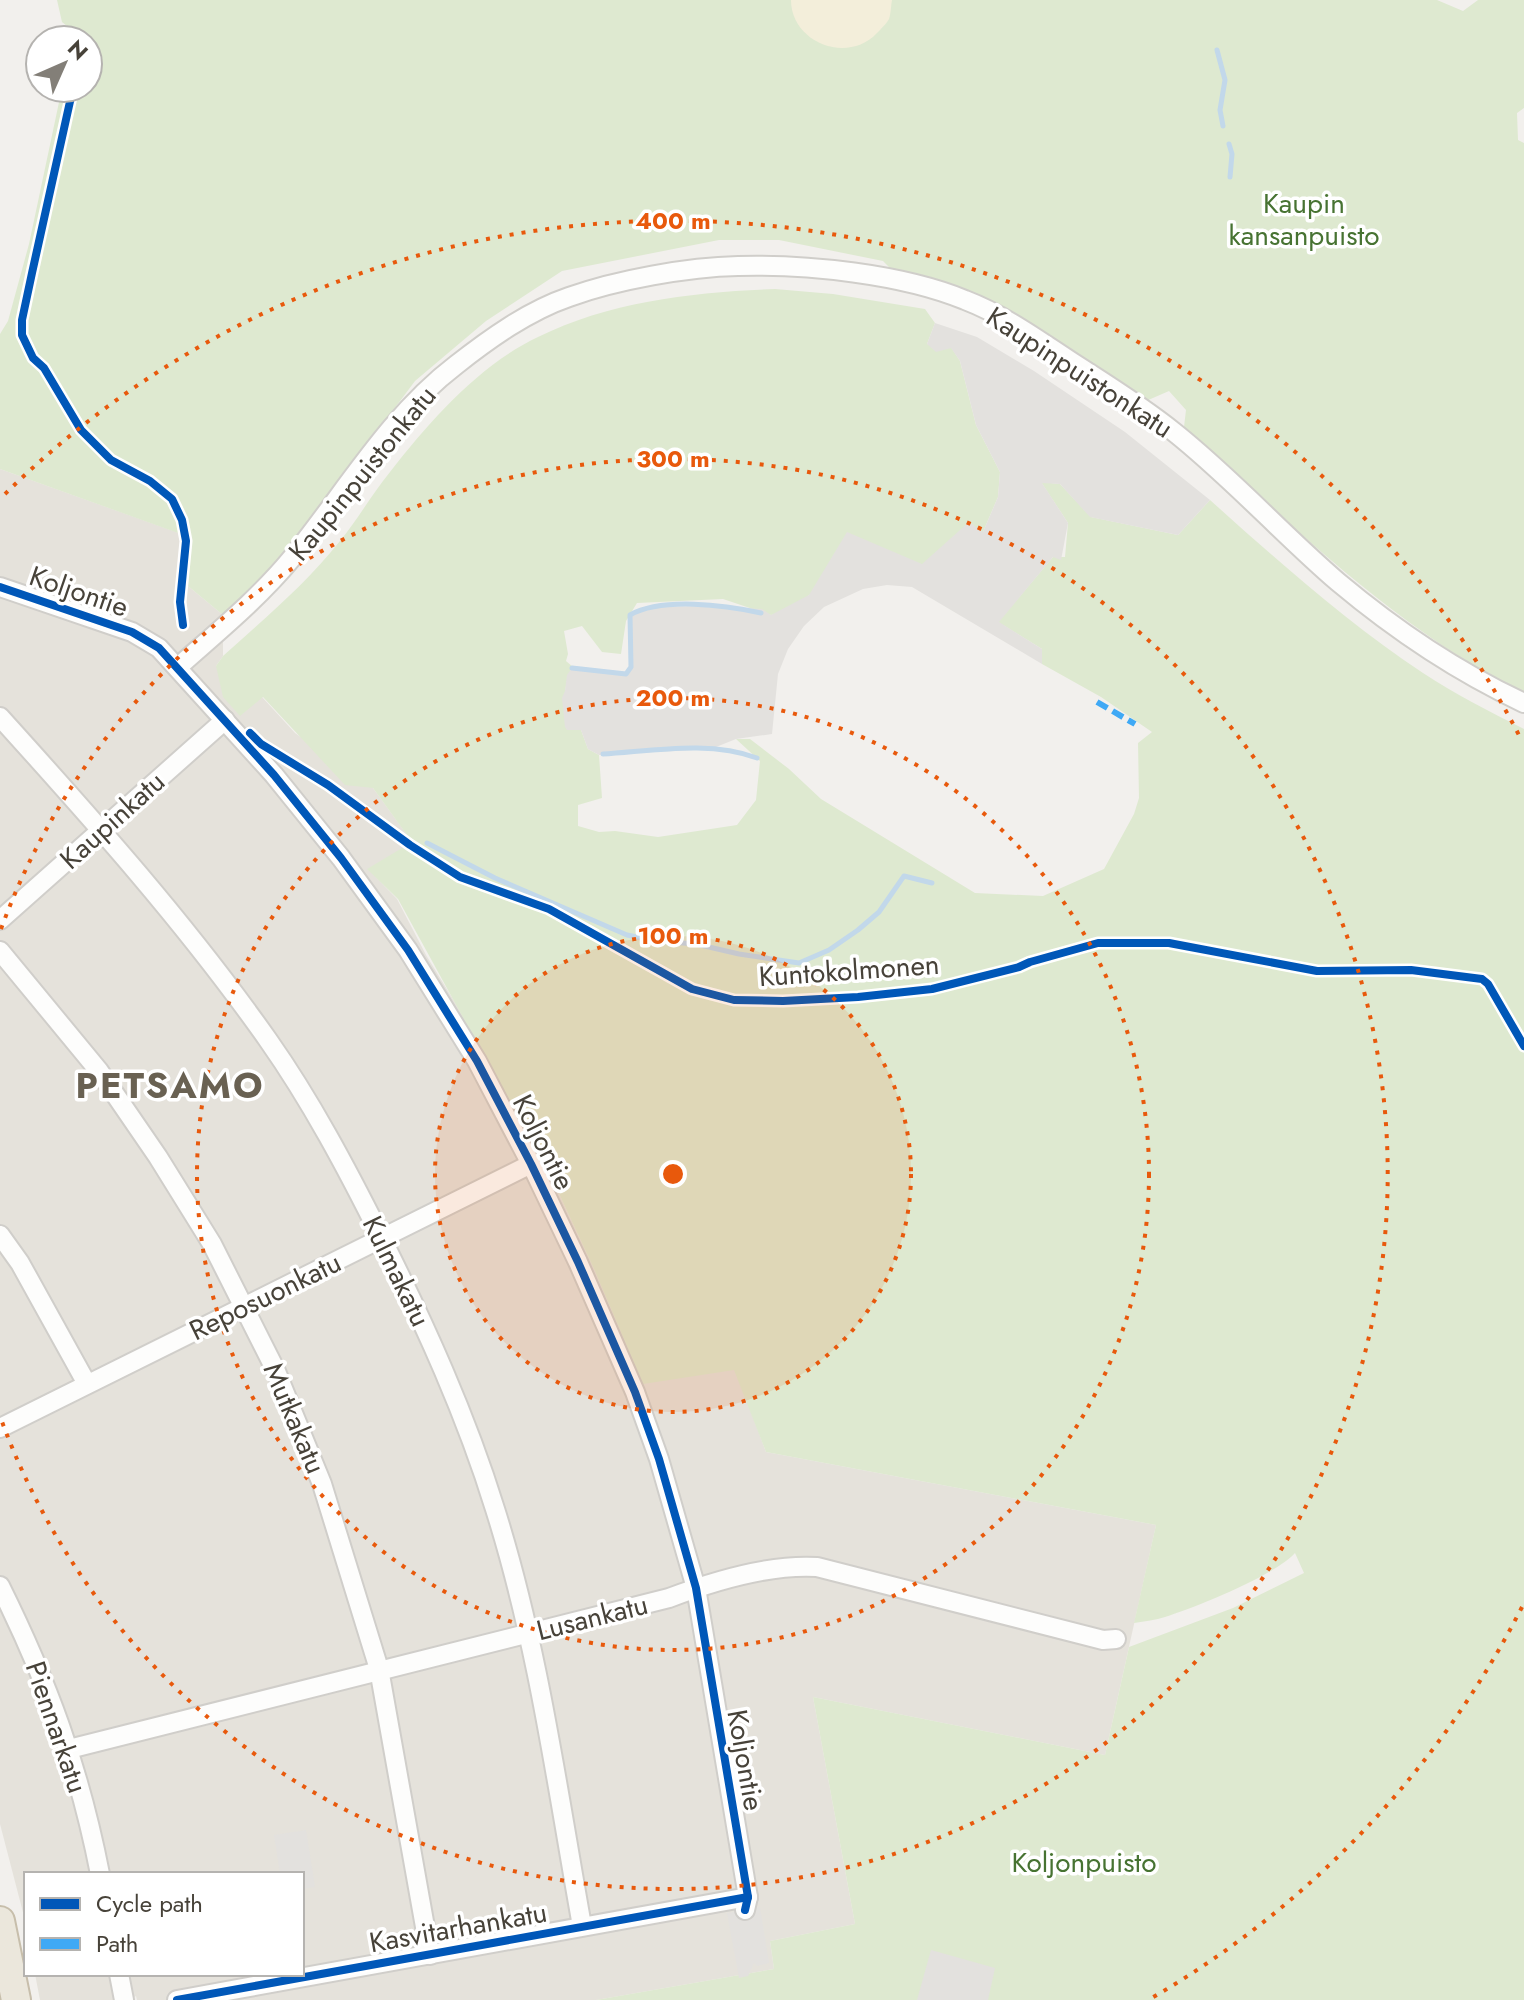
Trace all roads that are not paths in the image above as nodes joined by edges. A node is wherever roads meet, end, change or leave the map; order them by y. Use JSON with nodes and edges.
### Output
{"nodes":[{"id":1,"x":0,"y":587,"type":"edge"},
{"id":2,"x":178,"y":667,"type":"junction"},
{"id":3,"x":1524,"y":703,"type":"edge"},
{"id":4,"x":0,"y":717,"type":"edge"},
{"id":5,"x":225,"y":720,"type":"junction"},
{"id":6,"x":100,"y":830,"type":"junction"},
{"id":7,"x":0,"y":920,"type":"edge"},
{"id":8,"x":0,"y":951,"type":"edge"},
{"id":9,"x":531,"y":1164,"type":"junction"},
{"id":10,"x":0,"y":1235,"type":"edge"},
{"id":11,"x":382,"y":1238,"type":"junction"},
{"id":12,"x":245,"y":1306,"type":"junction"},
{"id":13,"x":87,"y":1384,"type":"junction"},
{"id":14,"x":0,"y":1428,"type":"edge"},
{"id":15,"x":0,"y":1586,"type":"edge"},
{"id":16,"x":696,"y":1588,"type":"junction"},
{"id":17,"x":529,"y":1632,"type":"junction"},
{"id":18,"x":1116,"y":1639,"type":"dead end"},
{"id":19,"x":379,"y":1669,"type":"junction"},
{"id":20,"x":69,"y":1749,"type":"junction"},
{"id":21,"x":100,"y":1872,"type":"edge"},
{"id":22,"x":746,"y":1904,"type":"joint"},
{"id":23,"x":0,"y":1921,"type":"edge"},
{"id":24,"x":582,"y":1926,"type":"junction"},
{"id":25,"x":430,"y":1955,"type":"junction"},
{"id":26,"x":119,"y":1976,"type":"edge"},
{"id":27,"x":16,"y":2000,"type":"edge"},
{"id":28,"x":124,"y":2000,"type":"edge"},
{"id":29,"x":177,"y":2000,"type":"edge"}],
"edges":[{"from":1,"to":2,"type":"street","name":"Koljontie"},
{"from":2,"to":3,"type":"street","name":"Kaupinpuistonkatu"},
{"from":2,"to":5,"type":"street","name":"Koljontie"},
{"from":4,"to":6,"type":"street","name":"Kulmakatu"},
{"from":5,"to":6,"type":"street","name":"Kaupinkatu"},
{"from":5,"to":9,"type":"street","name":"Koljontie"},
{"from":6,"to":7,"type":"street","name":"Kaupinkatu"},
{"from":6,"to":11,"type":"street","name":"Kulmakatu"},
{"from":8,"to":12,"type":"street","name":"Mutkakatu"},
{"from":9,"to":11,"type":"street","name":"Reposuonkatu"},
{"from":9,"to":16,"type":"street","name":"Koljontie"},
{"from":10,"to":13,"type":"street"},
{"from":11,"to":12,"type":"street","name":"Reposuonkatu"},
{"from":11,"to":17,"type":"street","name":"Kulmakatu"},
{"from":12,"to":13,"type":"street","name":"Reposuonkatu"},
{"from":12,"to":19,"type":"street","name":"Mutkakatu"},
{"from":13,"to":14,"type":"street","name":"Reposuonkatu"},
{"from":15,"to":20,"type":"street","name":"Piennarkatu"},
{"from":16,"to":17,"type":"street","name":"Lusankatu"},
{"from":16,"to":18,"type":"street","name":"Lusankatu"},
{"from":16,"to":22,"type":"street","name":"Koljontie"},
{"from":17,"to":19,"type":"street","name":"Lusankatu"},
{"from":17,"to":24,"type":"street","name":"Kulmakatu"},
{"from":19,"to":20,"type":"street","name":"Lusankatu"},
{"from":19,"to":25,"type":"street","name":"Mutkakatu"},
{"from":20,"to":21,"type":"street","name":"Piennarkatu"},
{"from":22,"to":24,"type":"street","name":"Kasvitarhankatu"},
{"from":23,"to":27,"type":"highway"},
{"from":24,"to":25,"type":"street","name":"Kasvitarhankatu"},
{"from":25,"to":29,"type":"street","name":"Kasvitarhankatu"},
{"from":26,"to":28,"type":"street"}]}
